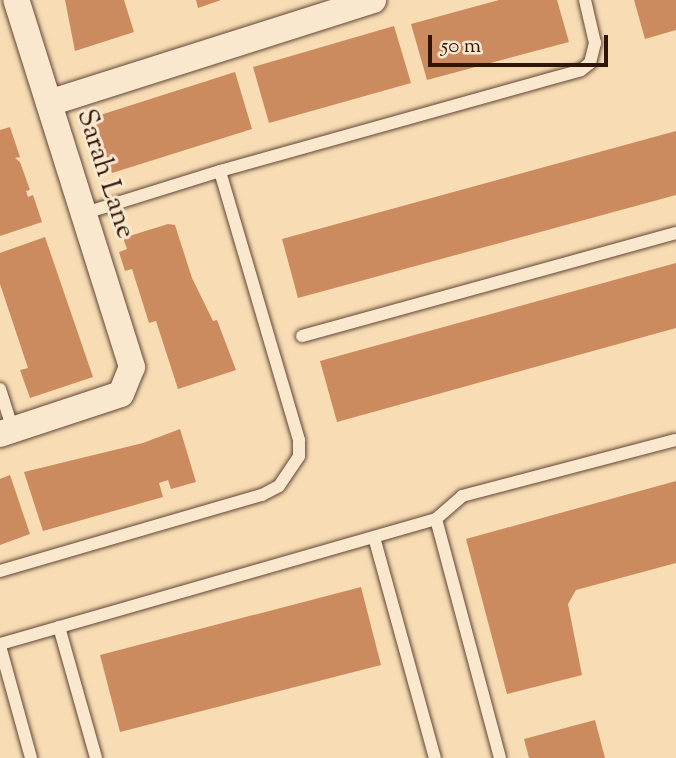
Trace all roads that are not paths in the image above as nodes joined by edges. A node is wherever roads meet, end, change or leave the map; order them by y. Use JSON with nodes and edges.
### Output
{"nodes":[{"id":1,"x":16,"y":0,"type":"edge"},
{"id":2,"x":373,"y":0,"type":"edge"},
{"id":3,"x":584,"y":0,"type":"edge"},
{"id":4,"x":307,"y":10,"type":"edge"},
{"id":5,"x":48,"y":103,"type":"junction"},
{"id":6,"x":220,"y":172,"type":"junction"},
{"id":7,"x":85,"y":213,"type":"junction"},
{"id":8,"x":676,"y":233,"type":"edge"},
{"id":9,"x":302,"y":336,"type":"dead end"},
{"id":10,"x":0,"y":389,"type":"edge"},
{"id":11,"x":7,"y":432,"type":"edge"},
{"id":12,"x":676,"y":440,"type":"edge"},
{"id":13,"x":436,"y":519,"type":"junction"},
{"id":14,"x":374,"y":537,"type":"junction"},
{"id":15,"x":0,"y":571,"type":"edge"},
{"id":16,"x":59,"y":626,"type":"junction"},
{"id":17,"x":0,"y":645,"type":"edge"},
{"id":18,"x":32,"y":758,"type":"edge"},
{"id":19,"x":96,"y":758,"type":"edge"},
{"id":20,"x":435,"y":758,"type":"edge"},
{"id":21,"x":500,"y":758,"type":"edge"}],
"edges":[{"from":1,"to":5,"type":"street","name":"Sarah Lane"},
{"from":2,"to":4,"type":"street"},
{"from":3,"to":6,"type":"lane"},
{"from":4,"to":5,"type":"street"},
{"from":5,"to":7,"type":"street","name":"Sarah Lane"},
{"from":6,"to":7,"type":"lane"},
{"from":6,"to":15,"type":"lane"},
{"from":7,"to":11,"type":"street","name":"Sarah Lane"},
{"from":8,"to":9,"type":"lane"},
{"from":10,"to":11,"type":"lane"},
{"from":12,"to":13,"type":"lane"},
{"from":13,"to":14,"type":"lane"},
{"from":13,"to":21,"type":"lane"},
{"from":14,"to":16,"type":"lane"},
{"from":14,"to":20,"type":"lane"},
{"from":16,"to":17,"type":"lane"},
{"from":16,"to":19,"type":"lane"},
{"from":17,"to":18,"type":"lane"}]}
